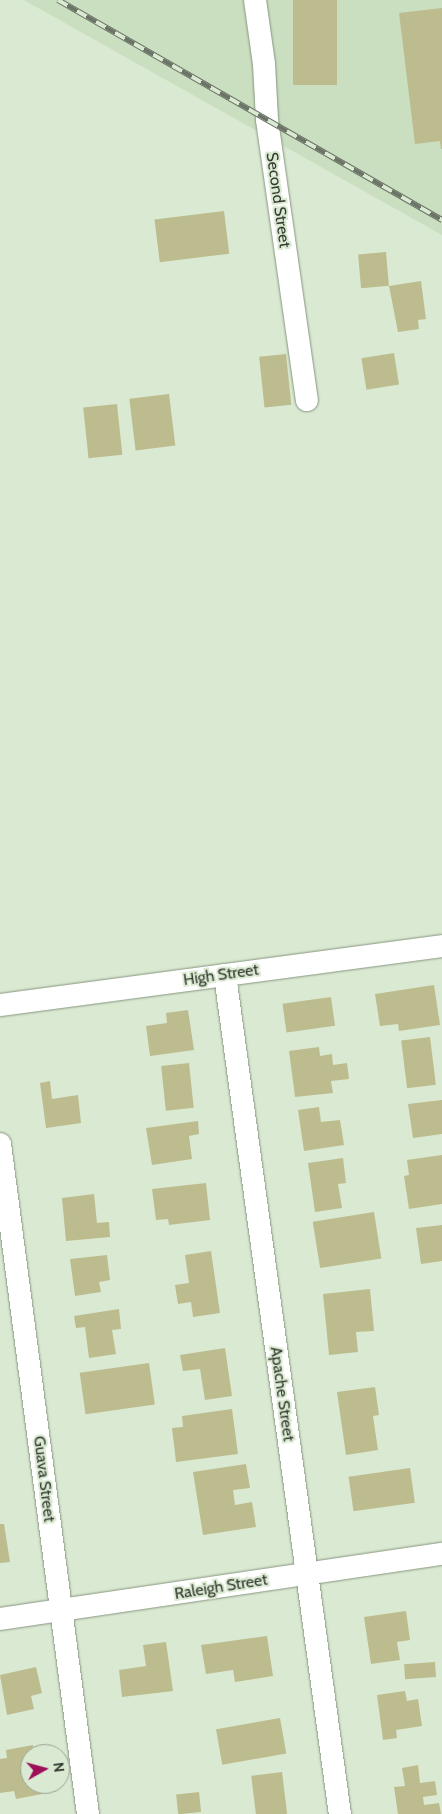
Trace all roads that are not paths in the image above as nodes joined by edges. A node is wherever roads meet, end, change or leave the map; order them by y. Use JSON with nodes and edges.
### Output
{"nodes":[{"id":1,"x":255,"y":0,"type":"edge"},
{"id":2,"x":307,"y":400,"type":"dead end"},
{"id":3,"x":442,"y":946,"type":"edge"},
{"id":4,"x":225,"y":975,"type":"junction"},
{"id":5,"x":0,"y":1005,"type":"edge"},
{"id":6,"x":0,"y":1144,"type":"edge"},
{"id":7,"x":442,"y":1554,"type":"edge"},
{"id":8,"x":307,"y":1573,"type":"junction"},
{"id":9,"x":61,"y":1610,"type":"junction"},
{"id":10,"x":0,"y":1619,"type":"edge"},
{"id":11,"x":88,"y":1814,"type":"edge"},
{"id":12,"x":340,"y":1814,"type":"edge"}],
"edges":[{"from":1,"to":2,"type":"street","name":"Second Street"},
{"from":3,"to":4,"type":"street","name":"High Street"},
{"from":4,"to":5,"type":"street","name":"High Street"},
{"from":4,"to":8,"type":"street","name":"Apache Street"},
{"from":6,"to":9,"type":"street","name":"Guava Street"},
{"from":7,"to":8,"type":"street","name":"Raleigh Street"},
{"from":8,"to":9,"type":"street","name":"Raleigh Street"},
{"from":8,"to":12,"type":"street","name":"Apache Street"},
{"from":9,"to":10,"type":"street","name":"Raleigh Street"},
{"from":9,"to":11,"type":"street","name":"Guava Street"}]}
